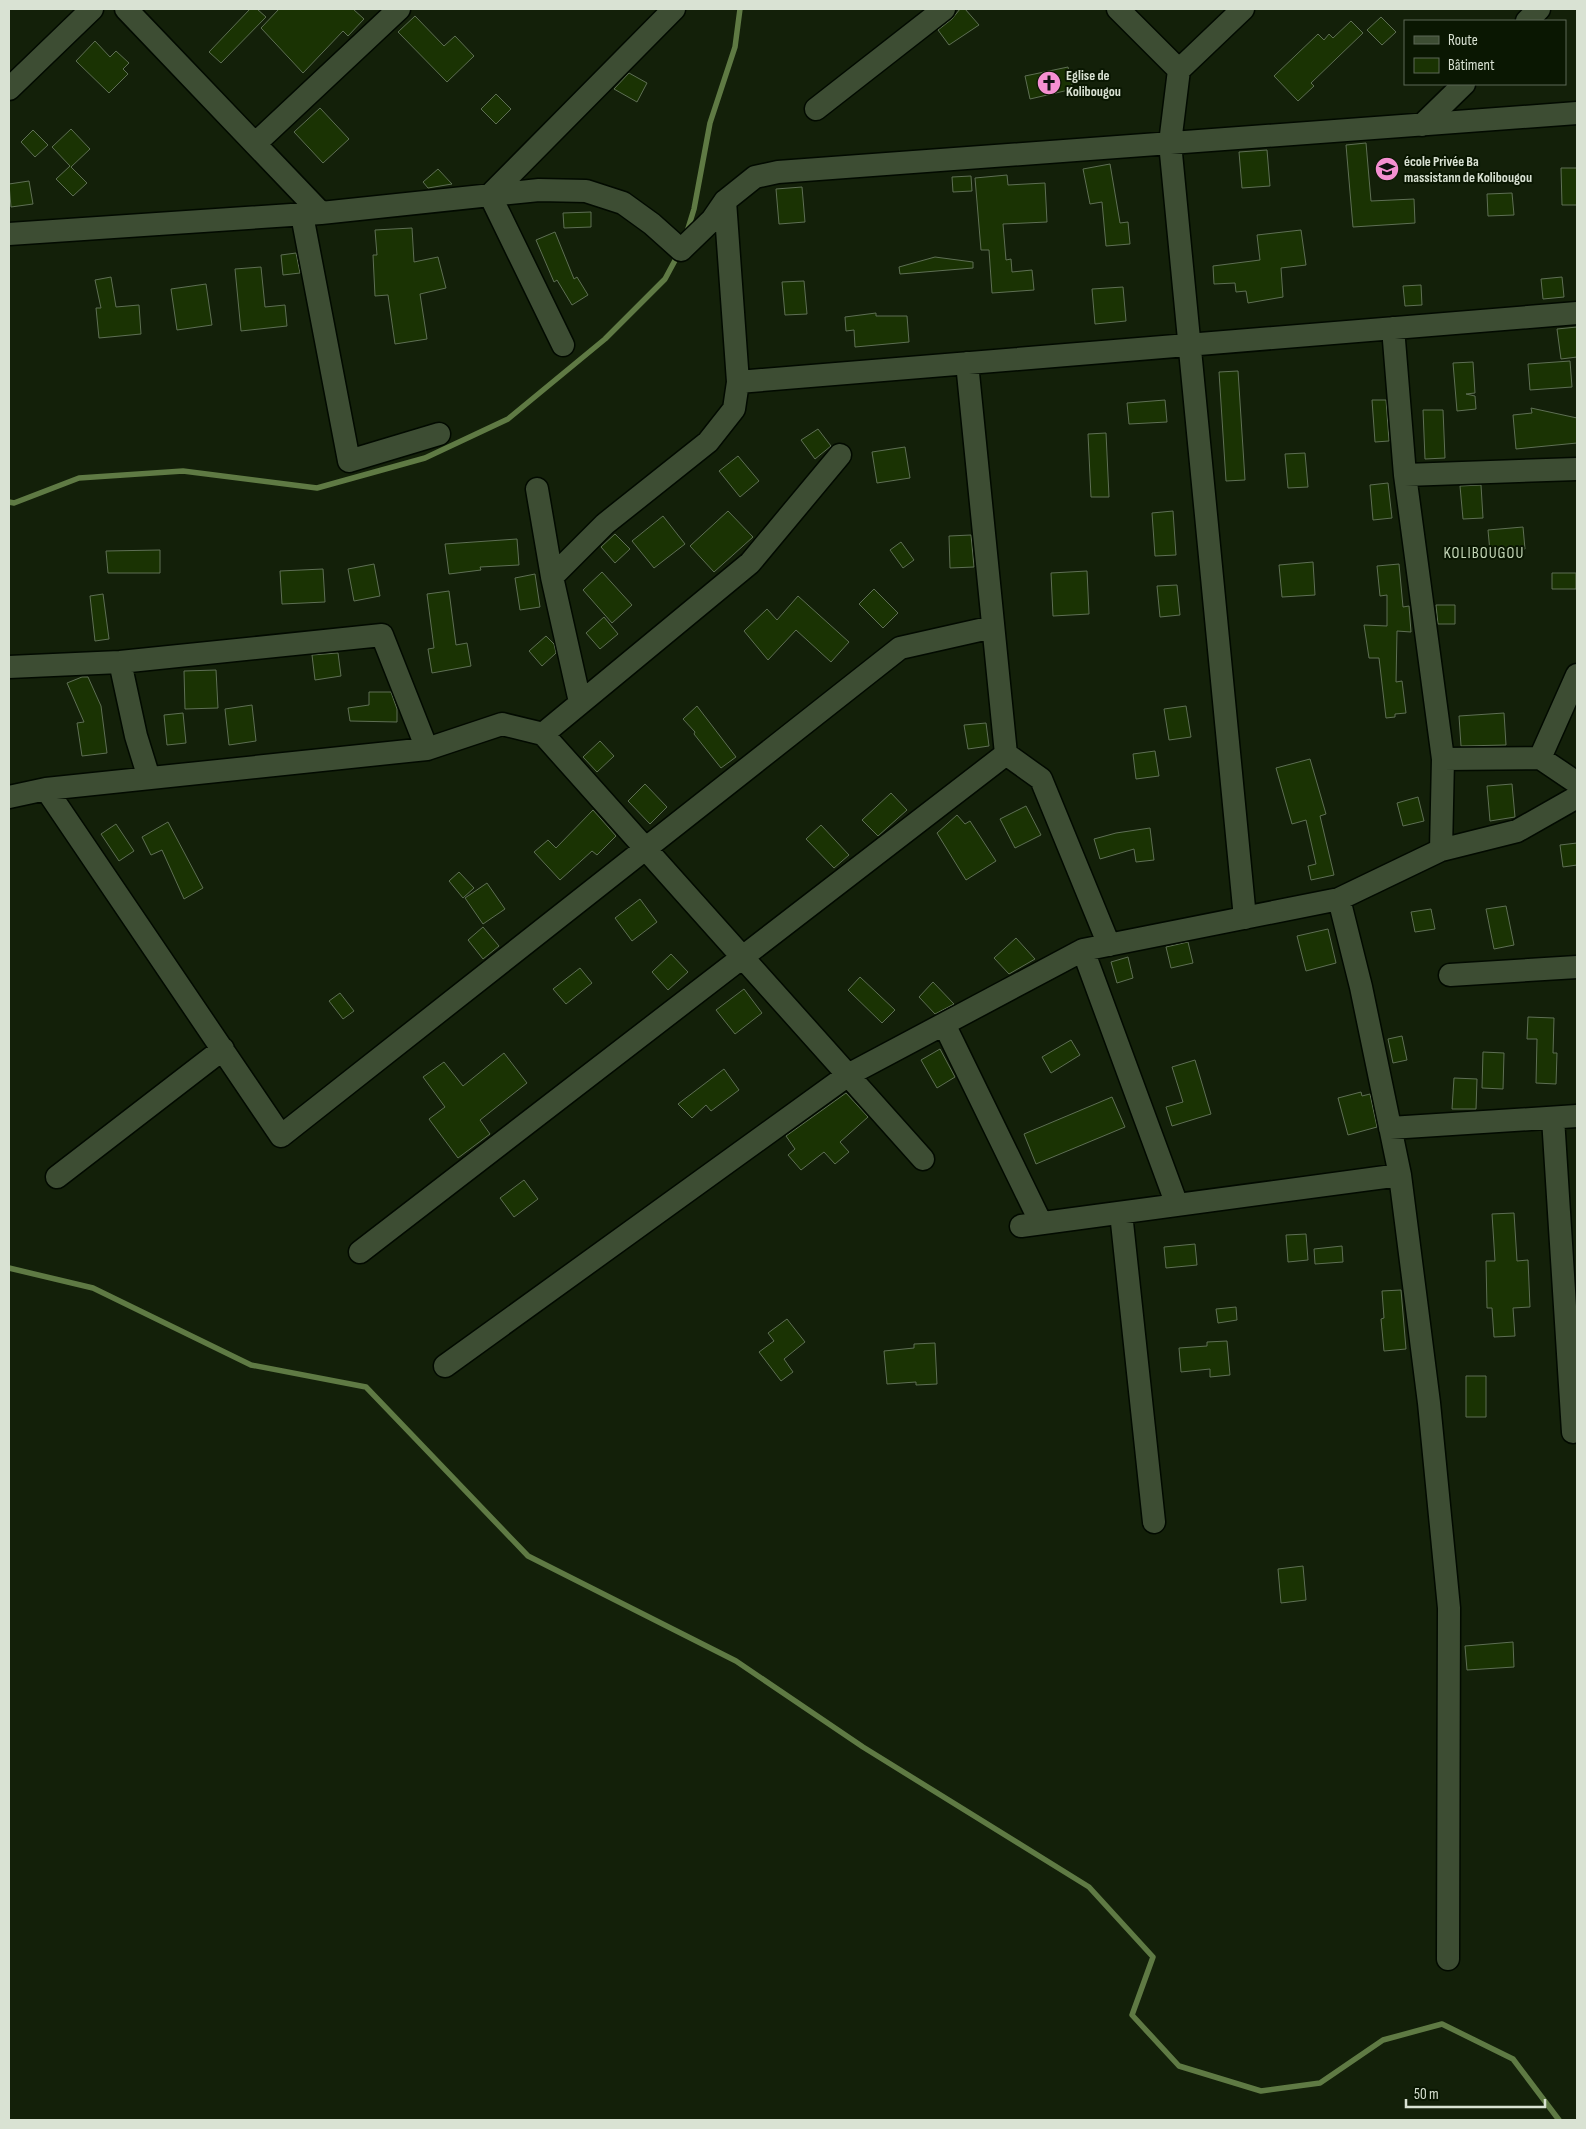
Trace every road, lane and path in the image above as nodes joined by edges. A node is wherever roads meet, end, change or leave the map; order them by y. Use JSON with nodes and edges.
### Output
{"nodes":[{"id":1,"x":92,"y":9,"type":"edge"},
{"id":2,"x":126,"y":9,"type":"edge"},
{"id":3,"x":399,"y":9,"type":"edge"},
{"id":4,"x":674,"y":9,"type":"edge"},
{"id":5,"x":944,"y":9,"type":"edge"},
{"id":6,"x":1118,"y":9,"type":"edge"},
{"id":7,"x":1243,"y":9,"type":"edge"},
{"id":8,"x":1539,"y":9,"type":"edge"},
{"id":9,"x":1527,"y":20,"type":"edge"},
{"id":10,"x":1179,"y":70,"type":"junction"},
{"id":11,"x":1463,"y":85,"type":"edge"},
{"id":12,"x":9,"y":89,"type":"edge"},
{"id":13,"x":816,"y":109,"type":"dead end"},
{"id":14,"x":1577,"y":113,"type":"edge"},
{"id":15,"x":1422,"y":125,"type":"junction"},
{"id":16,"x":1170,"y":143,"type":"junction"},
{"id":17,"x":255,"y":144,"type":"junction"},
{"id":18,"x":490,"y":195,"type":"junction"},
{"id":19,"x":725,"y":201,"type":"junction"},
{"id":20,"x":312,"y":214,"type":"junction"},
{"id":21,"x":9,"y":234,"type":"edge"},
{"id":22,"x":1577,"y":313,"type":"edge"},
{"id":23,"x":1392,"y":328,"type":"junction"},
{"id":24,"x":563,"y":345,"type":"dead end"},
{"id":25,"x":1190,"y":345,"type":"junction"},
{"id":26,"x":967,"y":363,"type":"junction"},
{"id":27,"x":738,"y":382,"type":"junction"},
{"id":28,"x":439,"y":434,"type":"dead end"},
{"id":29,"x":840,"y":455,"type":"dead end"},
{"id":30,"x":1577,"y":469,"type":"edge"},
{"id":31,"x":1405,"y":475,"type":"junction"},
{"id":32,"x":538,"y":489,"type":"dead end"},
{"id":33,"x":552,"y":577,"type":"junction"},
{"id":34,"x":993,"y":627,"type":"junction"},
{"id":35,"x":120,"y":662,"type":"junction"},
{"id":36,"x":9,"y":667,"type":"edge"},
{"id":37,"x":1577,"y":675,"type":"edge"},
{"id":38,"x":580,"y":702,"type":"junction"},
{"id":39,"x":544,"y":734,"type":"junction"},
{"id":40,"x":427,"y":749,"type":"junction"},
{"id":41,"x":1006,"y":754,"type":"junction"},
{"id":42,"x":1540,"y":758,"type":"junction"},
{"id":43,"x":1443,"y":759,"type":"junction"},
{"id":44,"x":149,"y":778,"type":"junction"},
{"id":45,"x":1577,"y":783,"type":"edge"},
{"id":46,"x":46,"y":789,"type":"junction"},
{"id":47,"x":9,"y":797,"type":"edge"},
{"id":48,"x":1577,"y":797,"type":"edge"},
{"id":49,"x":646,"y":849,"type":"junction"},
{"id":50,"x":1441,"y":850,"type":"junction"},
{"id":51,"x":1339,"y":899,"type":"junction"},
{"id":52,"x":1245,"y":918,"type":"junction"},
{"id":53,"x":1109,"y":945,"type":"junction"},
{"id":54,"x":1083,"y":950,"type":"junction"},
{"id":55,"x":743,"y":957,"type":"junction"},
{"id":56,"x":1577,"y":967,"type":"edge"},
{"id":57,"x":1450,"y":975,"type":"dead end"},
{"id":58,"x":944,"y":1024,"type":"junction"},
{"id":59,"x":222,"y":1049,"type":"junction"},
{"id":60,"x":848,"y":1075,"type":"junction"},
{"id":61,"x":1577,"y":1116,"type":"edge"},
{"id":62,"x":1553,"y":1118,"type":"junction"},
{"id":63,"x":1390,"y":1128,"type":"junction"},
{"id":64,"x":923,"y":1159,"type":"dead end"},
{"id":65,"x":1400,"y":1175,"type":"junction"},
{"id":66,"x":57,"y":1177,"type":"dead end"},
{"id":67,"x":1176,"y":1205,"type":"junction"},
{"id":68,"x":1121,"y":1213,"type":"junction"},
{"id":69,"x":360,"y":1252,"type":"dead end"},
{"id":70,"x":445,"y":1366,"type":"dead end"},
{"id":71,"x":1573,"y":1432,"type":"dead end"},
{"id":72,"x":1154,"y":1522,"type":"dead end"},
{"id":73,"x":1448,"y":1960,"type":"dead end"}],
"edges":[{"from":1,"to":12,"type":"street"},
{"from":2,"to":17,"type":"street"},
{"from":3,"to":17,"type":"street"},
{"from":4,"to":18,"type":"street"},
{"from":5,"to":13,"type":"street"},
{"from":6,"to":10,"type":"street"},
{"from":7,"to":10,"type":"street"},
{"from":8,"to":9,"type":"street"},
{"from":10,"to":16,"type":"street"},
{"from":11,"to":15,"type":"street"},
{"from":14,"to":15,"type":"street"},
{"from":15,"to":16,"type":"street"},
{"from":16,"to":19,"type":"street"},
{"from":16,"to":25,"type":"street"},
{"from":17,"to":20,"type":"street"},
{"from":18,"to":19,"type":"street"},
{"from":18,"to":20,"type":"street"},
{"from":18,"to":24,"type":"street"},
{"from":19,"to":27,"type":"street"},
{"from":20,"to":21,"type":"street"},
{"from":20,"to":28,"type":"street"},
{"from":22,"to":23,"type":"street"},
{"from":23,"to":25,"type":"street"},
{"from":23,"to":31,"type":"street"},
{"from":25,"to":26,"type":"street"},
{"from":25,"to":52,"type":"street"},
{"from":26,"to":27,"type":"street"},
{"from":26,"to":34,"type":"street"},
{"from":27,"to":33,"type":"street"},
{"from":29,"to":38,"type":"street"},
{"from":30,"to":31,"type":"street"},
{"from":31,"to":43,"type":"street"},
{"from":32,"to":33,"type":"street"},
{"from":33,"to":38,"type":"street"},
{"from":34,"to":41,"type":"street"},
{"from":34,"to":49,"type":"street"},
{"from":35,"to":36,"type":"street"},
{"from":35,"to":40,"type":"street"},
{"from":35,"to":44,"type":"street"},
{"from":37,"to":42,"type":"street"},
{"from":38,"to":39,"type":"street"},
{"from":39,"to":40,"type":"street"},
{"from":39,"to":49,"type":"street"},
{"from":40,"to":44,"type":"street"},
{"from":41,"to":53,"type":"street"},
{"from":41,"to":55,"type":"street"},
{"from":42,"to":43,"type":"street"},
{"from":42,"to":45,"type":"street"},
{"from":43,"to":50,"type":"street"},
{"from":44,"to":46,"type":"street"},
{"from":46,"to":47,"type":"street"},
{"from":46,"to":59,"type":"street"},
{"from":48,"to":50,"type":"street"},
{"from":49,"to":55,"type":"street"},
{"from":49,"to":59,"type":"street"},
{"from":50,"to":51,"type":"street"},
{"from":51,"to":52,"type":"street"},
{"from":51,"to":63,"type":"street"},
{"from":52,"to":53,"type":"street"},
{"from":53,"to":54,"type":"street"},
{"from":54,"to":58,"type":"street"},
{"from":54,"to":67,"type":"street"},
{"from":55,"to":60,"type":"street"},
{"from":55,"to":69,"type":"street"},
{"from":56,"to":57,"type":"street"},
{"from":58,"to":60,"type":"street"},
{"from":58,"to":68,"type":"street"},
{"from":59,"to":66,"type":"street"},
{"from":60,"to":64,"type":"street"},
{"from":60,"to":70,"type":"street"},
{"from":61,"to":62,"type":"street"},
{"from":62,"to":63,"type":"street"},
{"from":62,"to":71,"type":"street"},
{"from":63,"to":65,"type":"street"},
{"from":65,"to":67,"type":"street"},
{"from":65,"to":73,"type":"street"},
{"from":67,"to":68,"type":"street"},
{"from":68,"to":72,"type":"street"}]}
